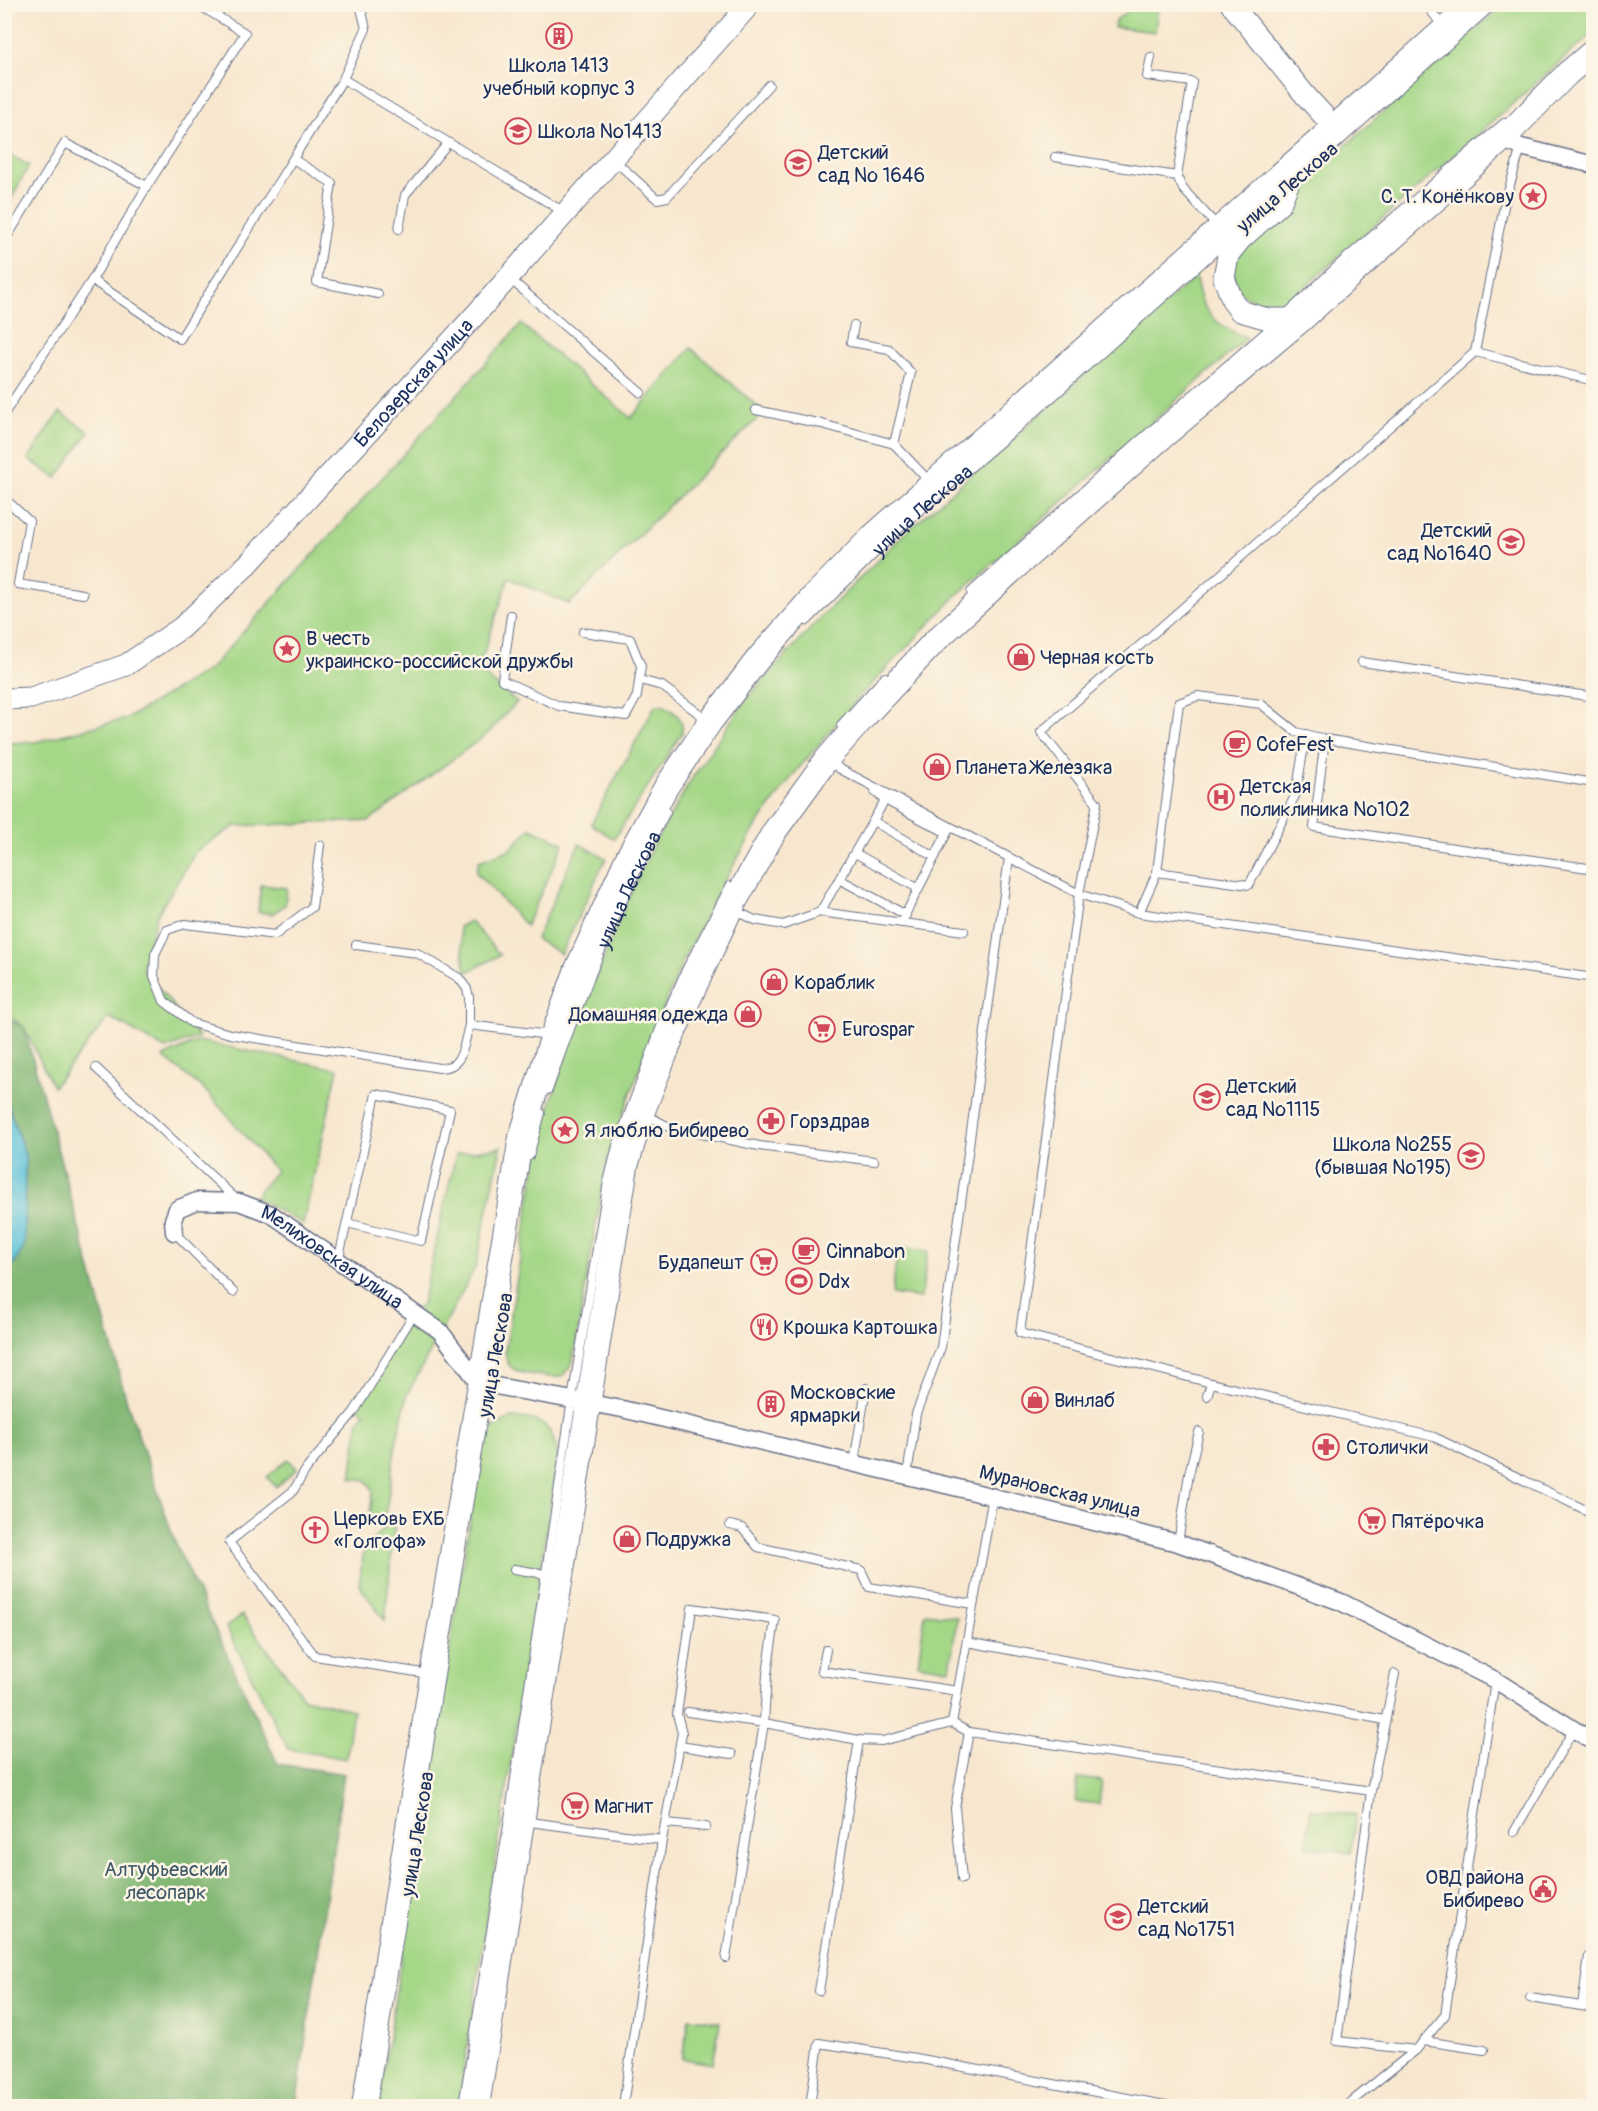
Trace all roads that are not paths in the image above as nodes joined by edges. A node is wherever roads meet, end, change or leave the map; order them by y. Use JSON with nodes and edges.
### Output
{"nodes":[{"id":1,"x":197,"y":4,"type":"edge"},
{"id":2,"x":360,"y":4,"type":"edge"},
{"id":3,"x":750,"y":4,"type":"edge"},
{"id":4,"x":1231,"y":4,"type":"edge"},
{"id":5,"x":1426,"y":4,"type":"edge"},
{"id":6,"x":1473,"y":4,"type":"edge"},
{"id":7,"x":1494,"y":4,"type":"edge"},
{"id":8,"x":1445,"y":30,"type":"junction"},
{"id":9,"x":1593,"y":51,"type":"edge"},
{"id":10,"x":1151,"y":57,"type":"dead end"},
{"id":11,"x":1568,"y":73,"type":"junction"},
{"id":12,"x":343,"y":79,"type":"junction"},
{"id":13,"x":769,"y":85,"type":"dead end"},
{"id":14,"x":1334,"y":127,"type":"junction"},
{"id":15,"x":1513,"y":142,"type":"junction"},
{"id":16,"x":448,"y":143,"type":"junction"},
{"id":17,"x":1054,"y":157,"type":"dead end"},
{"id":18,"x":1299,"y":157,"type":"junction"},
{"id":19,"x":293,"y":159,"type":"junction"},
{"id":20,"x":613,"y":159,"type":"junction"},
{"id":21,"x":1593,"y":165,"type":"edge"},
{"id":22,"x":1177,"y":176,"type":"junction"},
{"id":23,"x":147,"y":186,"type":"junction"},
{"id":24,"x":1288,"y":186,"type":"junction"},
{"id":25,"x":565,"y":213,"type":"junction"},
{"id":26,"x":1219,"y":228,"type":"junction"},
{"id":27,"x":399,"y":229,"type":"dead end"},
{"id":28,"x":4,"y":242,"type":"edge"},
{"id":29,"x":508,"y":277,"type":"junction"},
{"id":30,"x":92,"y":280,"type":"junction"},
{"id":31,"x":378,"y":294,"type":"dead end"},
{"id":32,"x":1291,"y":319,"type":"junction"},
{"id":33,"x":854,"y":325,"type":"dead end"},
{"id":34,"x":1475,"y":352,"type":"junction"},
{"id":35,"x":1593,"y":381,"type":"edge"},
{"id":36,"x":641,"y":393,"type":"dead end"},
{"id":37,"x":756,"y":410,"type":"dead end"},
{"id":38,"x":4,"y":414,"type":"edge"},
{"id":39,"x":894,"y":444,"type":"junction"},
{"id":40,"x":931,"y":483,"type":"junction"},
{"id":41,"x":4,"y":498,"type":"edge"},
{"id":42,"x":83,"y":594,"type":"dead end"},
{"id":43,"x":967,"y":596,"type":"dead end"},
{"id":44,"x":511,"y":615,"type":"dead end"},
{"id":45,"x":802,"y":627,"type":"dead end"},
{"id":46,"x":584,"y":632,"type":"dead end"},
{"id":47,"x":1362,"y":662,"type":"dead end"},
{"id":48,"x":895,"y":666,"type":"dead end"},
{"id":49,"x":757,"y":677,"type":"dead end"},
{"id":50,"x":640,"y":680,"type":"junction"},
{"id":51,"x":1593,"y":697,"type":"edge"},
{"id":52,"x":4,"y":699,"type":"edge"},
{"id":53,"x":715,"y":723,"type":"junction"},
{"id":54,"x":1306,"y":734,"type":"junction"},
{"id":55,"x":833,"y":735,"type":"dead end"},
{"id":56,"x":1325,"y":739,"type":"junction"},
{"id":57,"x":827,"y":759,"type":"junction"},
{"id":58,"x":864,"y":781,"type":"junction"},
{"id":59,"x":1593,"y":783,"type":"edge"},
{"id":60,"x":885,"y":800,"type":"junction"},
{"id":61,"x":671,"y":803,"type":"dead end"},
{"id":62,"x":873,"y":821,"type":"junction"},
{"id":63,"x":320,"y":845,"type":"dead end"},
{"id":64,"x":855,"y":854,"type":"junction"},
{"id":65,"x":935,"y":857,"type":"junction"},
{"id":66,"x":1009,"y":858,"type":"junction"},
{"id":67,"x":1593,"y":869,"type":"edge"},
{"id":68,"x":1157,"y":872,"type":"junction"},
{"id":69,"x":736,"y":877,"type":"dead end"},
{"id":70,"x":841,"y":880,"type":"junction"},
{"id":71,"x":919,"y":889,"type":"junction"},
{"id":72,"x":1079,"y":894,"type":"junction"},
{"id":73,"x":731,"y":908,"type":"junction"},
{"id":74,"x":820,"y":912,"type":"junction"},
{"id":75,"x":1139,"y":913,"type":"junction"},
{"id":76,"x":906,"y":915,"type":"junction"},
{"id":77,"x":901,"y":923,"type":"junction"},
{"id":78,"x":964,"y":931,"type":"dead end"},
{"id":79,"x":356,"y":945,"type":"dead end"},
{"id":80,"x":1593,"y":978,"type":"edge"},
{"id":81,"x":469,"y":1025,"type":"junction"},
{"id":82,"x":553,"y":1035,"type":"junction"},
{"id":83,"x":96,"y":1068,"type":"dead end"},
{"id":84,"x":642,"y":1113,"type":"junction"},
{"id":85,"x":874,"y":1161,"type":"dead end"},
{"id":86,"x":528,"y":1164,"type":"dead end"},
{"id":87,"x":239,"y":1202,"type":"junction"},
{"id":88,"x":347,"y":1223,"type":"junction"},
{"id":89,"x":174,"y":1232,"type":"joint"},
{"id":90,"x":339,"y":1259,"type":"junction"},
{"id":91,"x":233,"y":1292,"type":"dead end"},
{"id":92,"x":415,"y":1312,"type":"junction"},
{"id":93,"x":487,"y":1380,"type":"junction"},
{"id":94,"x":1211,"y":1383,"type":"junction"},
{"id":95,"x":866,"y":1388,"type":"dead end"},
{"id":96,"x":1207,"y":1396,"type":"dead end"},
{"id":97,"x":579,"y":1401,"type":"junction"},
{"id":98,"x":1199,"y":1432,"type":"dead end"},
{"id":99,"x":854,"y":1463,"type":"junction"},
{"id":100,"x":907,"y":1476,"type":"junction"},
{"id":101,"x":993,"y":1496,"type":"junction"},
{"id":102,"x":1593,"y":1514,"type":"edge"},
{"id":103,"x":730,"y":1525,"type":"dead end"},
{"id":104,"x":1178,"y":1543,"type":"junction"},
{"id":105,"x":514,"y":1569,"type":"dead end"},
{"id":106,"x":553,"y":1575,"type":"junction"},
{"id":107,"x":973,"y":1604,"type":"junction"},
{"id":108,"x":967,"y":1642,"type":"junction"},
{"id":109,"x":826,"y":1650,"type":"dead end"},
{"id":110,"x":1395,"y":1674,"type":"dead end"},
{"id":111,"x":432,"y":1675,"type":"junction"},
{"id":112,"x":1495,"y":1680,"type":"junction"},
{"id":113,"x":958,"y":1691,"type":"junction"},
{"id":114,"x":436,"y":1711,"type":"dead end"},
{"id":115,"x":688,"y":1713,"type":"dead end"},
{"id":116,"x":1385,"y":1720,"type":"junction"},
{"id":117,"x":764,"y":1723,"type":"junction"},
{"id":118,"x":952,"y":1723,"type":"junction"},
{"id":119,"x":1575,"y":1729,"type":"junction"},
{"id":120,"x":969,"y":1732,"type":"junction"},
{"id":121,"x":859,"y":1740,"type":"junction"},
{"id":122,"x":1593,"y":1742,"type":"edge"},
{"id":123,"x":680,"y":1746,"type":"junction"},
{"id":124,"x":732,"y":1754,"type":"dead end"},
{"id":125,"x":1371,"y":1791,"type":"junction"},
{"id":126,"x":523,"y":1821,"type":"junction"},
{"id":127,"x":666,"y":1823,"type":"junction"},
{"id":128,"x":706,"y":1827,"type":"dead end"},
{"id":129,"x":1514,"y":1832,"type":"dead end"},
{"id":130,"x":662,"y":1840,"type":"junction"},
{"id":131,"x":411,"y":1868,"type":"dead end"},
{"id":132,"x":962,"y":1879,"type":"dead end"},
{"id":133,"x":1589,"y":1956,"type":"dead end"},
{"id":134,"x":726,"y":1958,"type":"dead end"},
{"id":135,"x":819,"y":1991,"type":"dead end"},
{"id":136,"x":1530,"y":1998,"type":"dead end"},
{"id":137,"x":1582,"y":2006,"type":"junction"},
{"id":138,"x":1593,"y":2008,"type":"edge"},
{"id":139,"x":1424,"y":2041,"type":"junction"},
{"id":140,"x":1416,"y":2050,"type":"junction"},
{"id":141,"x":1484,"y":2050,"type":"dead end"},
{"id":142,"x":364,"y":2106,"type":"edge"},
{"id":143,"x":373,"y":2106,"type":"edge"},
{"id":144,"x":463,"y":2106,"type":"edge"},
{"id":145,"x":477,"y":2106,"type":"edge"},
{"id":146,"x":624,"y":2106,"type":"edge"},
{"id":147,"x":810,"y":2106,"type":"edge"},
{"id":148,"x":1170,"y":2106,"type":"edge"},
{"id":149,"x":1346,"y":2106,"type":"edge"}],
"edges":[{"from":1,"to":23,"type":"lane"},
{"from":2,"to":12,"type":"lane"},
{"from":3,"to":20,"type":"street","name":"Белозерская улица"},
{"from":4,"to":14,"type":"street"},
{"from":5,"to":8,"type":"lane"},
{"from":6,"to":8,"type":"main road","name":"улица Лескова"},
{"from":7,"to":24,"type":"lane","name":"улица Лескова"},
{"from":8,"to":14,"type":"main road","name":"улица Лескова"},
{"from":9,"to":11,"type":"main road"},
{"from":10,"to":22,"type":"lane"},
{"from":11,"to":15,"type":"main road"},
{"from":11,"to":32,"type":"lane"},
{"from":12,"to":16,"type":"lane"},
{"from":12,"to":19,"type":"lane"},
{"from":13,"to":20,"type":"lane"},
{"from":14,"to":18,"type":"main road","name":"улица Лескова"},
{"from":15,"to":21,"type":"street"},
{"from":15,"to":32,"type":"main road"},
{"from":15,"to":34,"type":"lane"},
{"from":16,"to":25,"type":"lane"},
{"from":16,"to":27,"type":"lane"},
{"from":17,"to":22,"type":"lane"},
{"from":18,"to":24,"type":"street"},
{"from":18,"to":26,"type":"main road","name":"улица Лескова"},
{"from":19,"to":30,"type":"lane"},
{"from":19,"to":31,"type":"lane"},
{"from":20,"to":25,"type":"street","name":"Белозерская улица"},
{"from":22,"to":26,"type":"lane"},
{"from":23,"to":28,"type":"lane"},
{"from":23,"to":30,"type":"lane"},
{"from":24,"to":32,"type":"street"},
{"from":24,"to":45,"type":"lane","name":"улица Лескова"},
{"from":25,"to":29,"type":"street","name":"Белозерская улица"},
{"from":26,"to":40,"type":"main road","name":"улица Лескова"},
{"from":29,"to":36,"type":"lane"},
{"from":29,"to":52,"type":"street","name":"Белозерская улица"},
{"from":30,"to":38,"type":"lane"},
{"from":32,"to":43,"type":"lane"},
{"from":32,"to":57,"type":"main road"},
{"from":33,"to":39,"type":"lane"},
{"from":34,"to":35,"type":"lane"},
{"from":34,"to":72,"type":"lane"},
{"from":37,"to":39,"type":"lane"},
{"from":39,"to":40,"type":"lane"},
{"from":40,"to":53,"type":"main road","name":"улица Лескова"},
{"from":41,"to":42,"type":"lane"},
{"from":44,"to":50,"type":"lane"},
{"from":46,"to":50,"type":"lane"},
{"from":47,"to":51,"type":"lane"},
{"from":48,"to":55,"type":"lane"},
{"from":49,"to":53,"type":"lane","name":"улица Лескова"},
{"from":50,"to":53,"type":"lane"},
{"from":53,"to":82,"type":"main road","name":"улица Лескова"},
{"from":54,"to":56,"type":"lane"},
{"from":54,"to":68,"type":"lane"},
{"from":54,"to":68,"type":"lane"},
{"from":56,"to":59,"type":"lane"},
{"from":56,"to":67,"type":"lane"},
{"from":57,"to":58,"type":"lane"},
{"from":57,"to":73,"type":"main road"},
{"from":58,"to":60,"type":"lane"},
{"from":58,"to":66,"type":"lane"},
{"from":60,"to":62,"type":"lane"},
{"from":60,"to":65,"type":"lane"},
{"from":61,"to":86,"type":"lane","name":"улица Лескова"},
{"from":62,"to":64,"type":"lane"},
{"from":62,"to":65,"type":"lane"},
{"from":63,"to":81,"type":"lane"},
{"from":64,"to":70,"type":"lane"},
{"from":64,"to":71,"type":"lane"},
{"from":65,"to":71,"type":"lane"},
{"from":66,"to":72,"type":"lane"},
{"from":66,"to":100,"type":"lane"},
{"from":68,"to":75,"type":"lane"},
{"from":69,"to":97,"type":"lane"},
{"from":70,"to":74,"type":"lane"},
{"from":70,"to":76,"type":"lane"},
{"from":71,"to":76,"type":"lane"},
{"from":72,"to":75,"type":"lane"},
{"from":72,"to":94,"type":"lane"},
{"from":73,"to":74,"type":"lane"},
{"from":73,"to":84,"type":"main road"},
{"from":74,"to":77,"type":"lane"},
{"from":75,"to":80,"type":"lane"},
{"from":76,"to":77,"type":"lane"},
{"from":77,"to":78,"type":"lane"},
{"from":79,"to":81,"type":"lane"},
{"from":81,"to":82,"type":"lane"},
{"from":82,"to":93,"type":"main road","name":"улица Лескова"},
{"from":83,"to":87,"type":"lane"},
{"from":84,"to":85,"type":"lane"},
{"from":84,"to":97,"type":"main road"},
{"from":87,"to":89,"type":"street","name":"Мелиховская улица"},
{"from":87,"to":90,"type":"street","name":"Мелиховская улица"},
{"from":88,"to":88,"type":"lane"},
{"from":88,"to":90,"type":"lane"},
{"from":89,"to":91,"type":"lane"},
{"from":90,"to":92,"type":"street","name":"Мелиховская улица"},
{"from":92,"to":93,"type":"street","name":"Мелиховская улица"},
{"from":92,"to":111,"type":"lane"},
{"from":93,"to":97,"type":"street","name":"Мурановская улица"},
{"from":93,"to":111,"type":"main road","name":"улица Лескова"},
{"from":93,"to":114,"type":"lane","name":"улица Лескова"},
{"from":94,"to":96,"type":"lane"},
{"from":94,"to":102,"type":"lane"},
{"from":95,"to":99,"type":"lane"},
{"from":97,"to":99,"type":"street","name":"Мурановская улица"},
{"from":97,"to":106,"type":"main road"},
{"from":98,"to":104,"type":"lane"},
{"from":99,"to":100,"type":"street","name":"Мурановская улица"},
{"from":100,"to":101,"type":"street","name":"Мурановская улица"},
{"from":101,"to":104,"type":"street","name":"Мурановская улица"},
{"from":101,"to":107,"type":"lane"},
{"from":103,"to":107,"type":"lane"},
{"from":104,"to":112,"type":"street","name":"Мурановская улица"},
{"from":105,"to":106,"type":"lane"},
{"from":106,"to":126,"type":"main road"},
{"from":106,"to":144,"type":"lane"},
{"from":107,"to":108,"type":"lane"},
{"from":108,"to":113,"type":"lane"},
{"from":108,"to":116,"type":"lane"},
{"from":109,"to":113,"type":"lane"},
{"from":110,"to":116,"type":"lane"},
{"from":111,"to":142,"type":"main road","name":"улица Лескова"},
{"from":112,"to":119,"type":"street","name":"Мурановская улица"},
{"from":112,"to":139,"type":"lane"},
{"from":113,"to":118,"type":"lane"},
{"from":115,"to":117,"type":"lane"},
{"from":116,"to":125,"type":"lane"},
{"from":117,"to":121,"type":"lane"},
{"from":117,"to":123,"type":"lane"},
{"from":117,"to":134,"type":"lane"},
{"from":118,"to":120,"type":"lane"},
{"from":118,"to":121,"type":"lane"},
{"from":119,"to":122,"type":"street","name":"Мурановская улица"},
{"from":119,"to":129,"type":"lane"},
{"from":120,"to":125,"type":"lane"},
{"from":120,"to":132,"type":"lane"},
{"from":121,"to":135,"type":"lane"},
{"from":123,"to":124,"type":"lane"},
{"from":123,"to":127,"type":"lane"},
{"from":125,"to":140,"type":"lane"},
{"from":126,"to":130,"type":"lane"},
{"from":126,"to":145,"type":"main road"},
{"from":127,"to":128,"type":"lane"},
{"from":127,"to":130,"type":"lane"},
{"from":130,"to":146,"type":"lane"},
{"from":131,"to":143,"type":"lane","name":"улица Лескова"},
{"from":133,"to":137,"type":"lane"},
{"from":136,"to":137,"type":"lane"},
{"from":137,"to":138,"type":"lane"},
{"from":139,"to":140,"type":"lane"},
{"from":139,"to":141,"type":"lane"},
{"from":140,"to":149,"type":"lane"},
{"from":147,"to":148,"type":"lane"}]}
